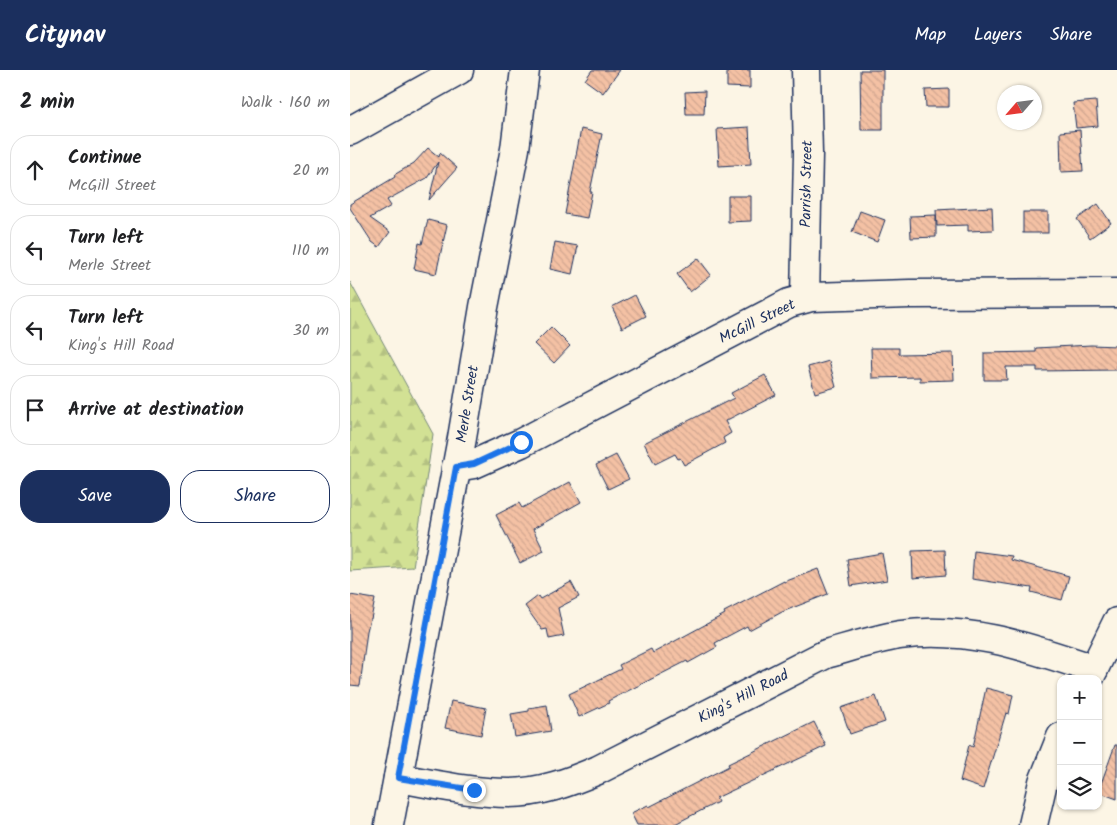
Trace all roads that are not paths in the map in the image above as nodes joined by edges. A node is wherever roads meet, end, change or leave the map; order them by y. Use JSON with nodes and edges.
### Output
{"nodes":[{"id":1,"x":459,"y":70,"type":"edge"},
{"id":2,"x":525,"y":70,"type":"edge"},
{"id":3,"x":806,"y":70,"type":"edge"},
{"id":4,"x":350,"y":131,"type":"edge"},
{"id":5,"x":1117,"y":293,"type":"edge"},
{"id":6,"x":805,"y":298,"type":"junction"},
{"id":7,"x":456,"y":467,"type":"junction"},
{"id":8,"x":1117,"y":622,"type":"edge"},
{"id":9,"x":1091,"y":674,"type":"edge"},
{"id":10,"x":1057,"y":747,"type":"edge"},
{"id":11,"x":398,"y":778,"type":"junction"},
{"id":12,"x":389,"y":825,"type":"edge"},
{"id":13,"x":1034,"y":825,"type":"edge"}],
"edges":[{"from":1,"to":4,"type":"street"},
{"from":2,"to":7,"type":"street","name":"Merle Street"},
{"from":3,"to":6,"type":"street","name":"Parrish Street"},
{"from":5,"to":6,"type":"street","name":"McGill Street"},
{"from":6,"to":7,"type":"street","name":"McGill Street"},
{"from":7,"to":11,"type":"street","name":"Merle Street"},
{"from":8,"to":9,"type":"street"},
{"from":9,"to":11,"type":"street","name":"King's Hill Road"},
{"from":10,"to":13,"type":"street"},
{"from":11,"to":12,"type":"street","name":"Merle Street"}]}
